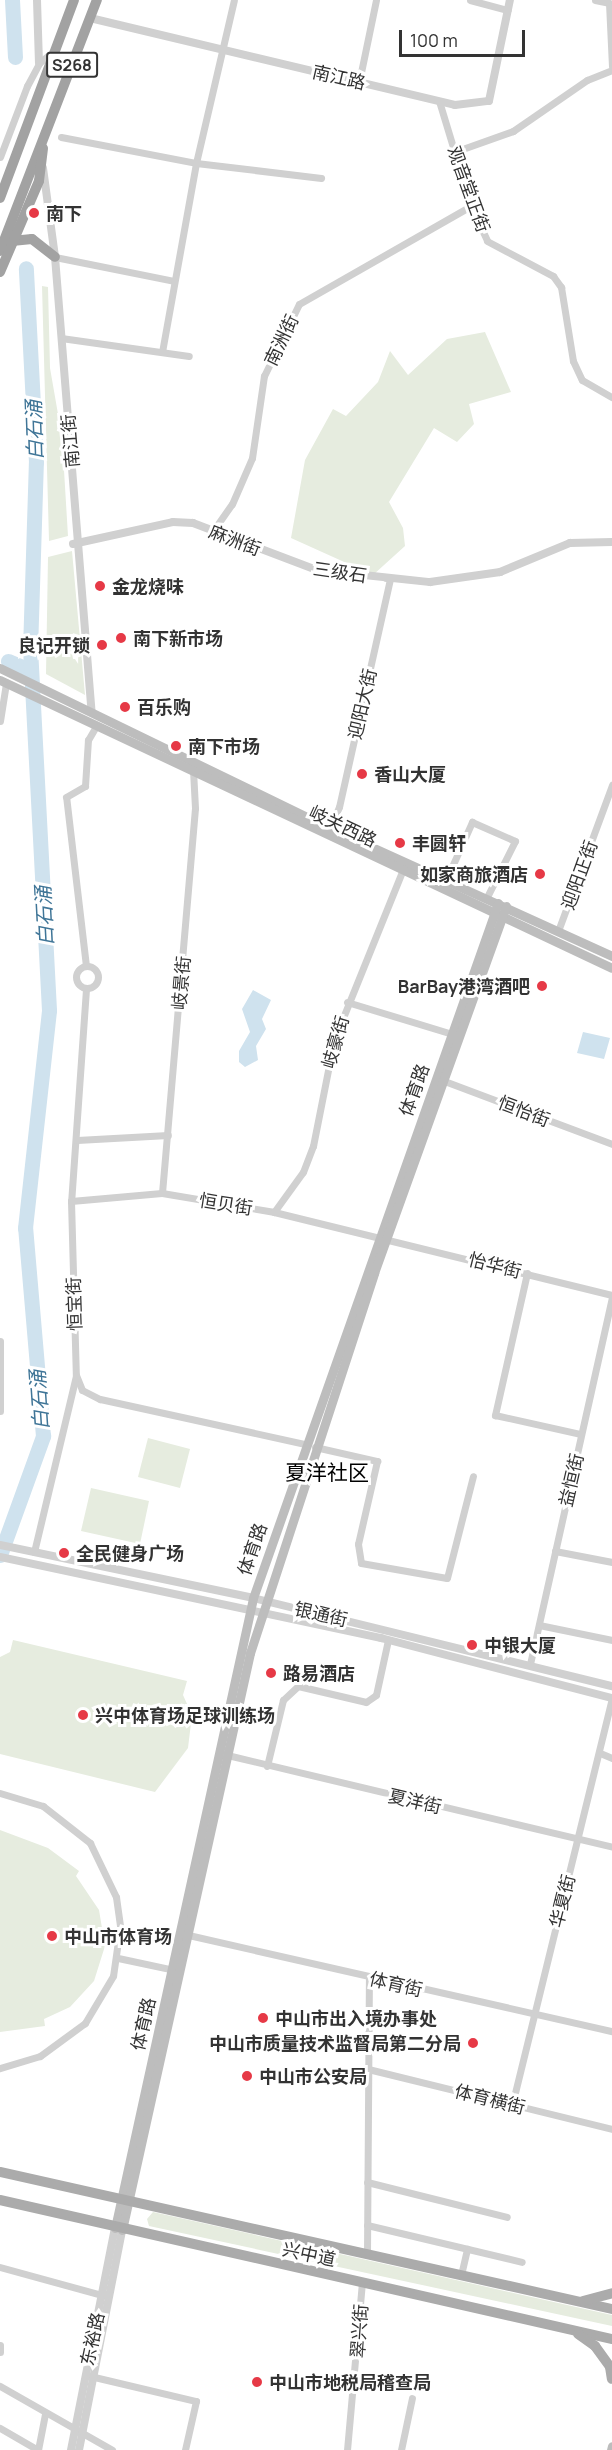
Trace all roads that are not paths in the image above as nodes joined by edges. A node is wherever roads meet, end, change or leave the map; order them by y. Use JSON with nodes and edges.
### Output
{"nodes":[{"id":1,"x":37,"y":0,"type":"edge"},
{"id":2,"x":74,"y":0,"type":"edge"},
{"id":3,"x":97,"y":0,"type":"edge"},
{"id":4,"x":234,"y":0,"type":"edge"},
{"id":5,"x":376,"y":0,"type":"edge"},
{"id":6,"x":470,"y":0,"type":"edge"},
{"id":7,"x":510,"y":0,"type":"edge"},
{"id":8,"x":595,"y":0,"type":"edge"},
{"id":9,"x":508,"y":10,"type":"junction"},
{"id":10,"x":90,"y":18,"type":"junction"},
{"id":11,"x":224,"y":50,"type":"junction"},
{"id":12,"x":54,"y":51,"type":"junction"},
{"id":13,"x":39,"y":63,"type":"junction"},
{"id":14,"x":612,"y":68,"type":"edge"},
{"id":15,"x":358,"y":82,"type":"junction"},
{"id":16,"x":439,"y":101,"type":"junction"},
{"id":17,"x":47,"y":130,"type":"junction"},
{"id":18,"x":61,"y":137,"type":"dead end"},
{"id":19,"x":454,"y":152,"type":"junction"},
{"id":20,"x":0,"y":157,"type":"edge"},
{"id":21,"x":196,"y":163,"type":"junction"},
{"id":22,"x":43,"y":168,"type":"junction"},
{"id":23,"x":321,"y":178,"type":"dead end"},
{"id":24,"x":0,"y":198,"type":"edge"},
{"id":25,"x":471,"y":206,"type":"junction"},
{"id":26,"x":17,"y":238,"type":"junction"},
{"id":27,"x":1,"y":248,"type":"edge"},
{"id":28,"x":56,"y":257,"type":"junction"},
{"id":29,"x":0,"y":272,"type":"edge"},
{"id":30,"x":174,"y":281,"type":"junction"},
{"id":31,"x":61,"y":338,"type":"junction"},
{"id":32,"x":162,"y":352,"type":"junction"},
{"id":33,"x":189,"y":356,"type":"dead end"},
{"id":34,"x":612,"y":397,"type":"edge"},
{"id":35,"x":154,"y":527,"type":"joint"},
{"id":36,"x":218,"y":530,"type":"junction"},
{"id":37,"x":612,"y":542,"type":"edge"},
{"id":38,"x":76,"y":544,"type":"junction"},
{"id":39,"x":249,"y":544,"type":"joint"},
{"id":40,"x":390,"y":578,"type":"junction"},
{"id":41,"x":0,"y":668,"type":"edge"},
{"id":42,"x":3,"y":681,"type":"edge"},
{"id":43,"x":63,"y":705,"type":"junction"},
{"id":44,"x":92,"y":713,"type":"junction"},
{"id":45,"x":0,"y":722,"type":"edge"},
{"id":46,"x":95,"y":728,"type":"junction"},
{"id":47,"x":194,"y":773,"type":"junction"},
{"id":48,"x":612,"y":785,"type":"edge"},
{"id":49,"x":330,"y":828,"type":"junction"},
{"id":50,"x":402,"y":872,"type":"junction"},
{"id":51,"x":446,"y":880,"type":"junction"},
{"id":52,"x":487,"y":897,"type":"junction"},
{"id":53,"x":502,"y":904,"type":"junction"},
{"id":54,"x":497,"y":917,"type":"junction"},
{"id":55,"x":558,"y":931,"type":"junction"},
{"id":56,"x":612,"y":956,"type":"edge"},
{"id":57,"x":86,"y":966,"type":"junction"},
{"id":58,"x":612,"y":968,"type":"edge"},
{"id":59,"x":86,"y":989,"type":"junction"},
{"id":60,"x":347,"y":1002,"type":"junction"},
{"id":61,"x":452,"y":1034,"type":"junction"},
{"id":62,"x":440,"y":1079,"type":"junction"},
{"id":63,"x":168,"y":1135,"type":"junction"},
{"id":64,"x":77,"y":1140,"type":"junction"},
{"id":65,"x":612,"y":1143,"type":"edge"},
{"id":66,"x":162,"y":1193,"type":"junction"},
{"id":67,"x":71,"y":1201,"type":"junction"},
{"id":68,"x":274,"y":1212,"type":"junction"},
{"id":69,"x":383,"y":1237,"type":"junction"},
{"id":70,"x":527,"y":1273,"type":"junction"},
{"id":71,"x":612,"y":1295,"type":"edge"},
{"id":72,"x":0,"y":1341,"type":"edge"},
{"id":73,"x":76,"y":1375,"type":"junction"},
{"id":74,"x":0,"y":1390,"type":"edge"},
{"id":75,"x":0,"y":1411,"type":"edge"},
{"id":76,"x":581,"y":1434,"type":"junction"},
{"id":77,"x":304,"y":1444,"type":"junction"},
{"id":78,"x":315,"y":1447,"type":"junction"},
{"id":79,"x":473,"y":1476,"type":"dead end"},
{"id":80,"x":0,"y":1545,"type":"edge"},
{"id":81,"x":30,"y":1551,"type":"junction"},
{"id":82,"x":555,"y":1551,"type":"junction"},
{"id":83,"x":0,"y":1557,"type":"edge"},
{"id":84,"x":612,"y":1562,"type":"edge"},
{"id":85,"x":253,"y":1598,"type":"junction"},
{"id":86,"x":267,"y":1601,"type":"junction"},
{"id":87,"x":250,"y":1611,"type":"junction"},
{"id":88,"x":263,"y":1615,"type":"junction"},
{"id":89,"x":539,"y":1625,"type":"junction"},
{"id":90,"x":388,"y":1640,"type":"junction"},
{"id":91,"x":612,"y":1640,"type":"edge"},
{"id":92,"x":530,"y":1664,"type":"junction"},
{"id":93,"x":612,"y":1686,"type":"edge"},
{"id":94,"x":612,"y":1698,"type":"edge"},
{"id":95,"x":223,"y":1754,"type":"junction"},
{"id":96,"x":600,"y":1754,"type":"junction"},
{"id":97,"x":612,"y":1758,"type":"edge"},
{"id":98,"x":267,"y":1766,"type":"junction"},
{"id":99,"x":0,"y":1793,"type":"edge"},
{"id":100,"x":578,"y":1839,"type":"junction"},
{"id":101,"x":612,"y":1847,"type":"edge"},
{"id":102,"x":184,"y":1934,"type":"junction"},
{"id":103,"x":118,"y":1958,"type":"junction"},
{"id":104,"x":176,"y":1970,"type":"junction"},
{"id":105,"x":369,"y":1977,"type":"junction"},
{"id":106,"x":533,"y":2014,"type":"junction"},
{"id":107,"x":612,"y":2031,"type":"edge"},
{"id":108,"x":0,"y":2068,"type":"edge"},
{"id":109,"x":368,"y":2069,"type":"junction"},
{"id":110,"x":512,"y":2105,"type":"junction"},
{"id":111,"x":612,"y":2129,"type":"edge"},
{"id":112,"x":0,"y":2172,"type":"edge"},
{"id":113,"x":367,"y":2182,"type":"junction"},
{"id":114,"x":0,"y":2200,"type":"edge"},
{"id":115,"x":124,"y":2201,"type":"junction"},
{"id":116,"x":507,"y":2217,"type":"dead end"},
{"id":117,"x":367,"y":2225,"type":"junction"},
{"id":118,"x":118,"y":2229,"type":"junction"},
{"id":119,"x":467,"y":2249,"type":"junction"},
{"id":120,"x":367,"y":2254,"type":"junction"},
{"id":121,"x":522,"y":2262,"type":"dead end"},
{"id":122,"x":0,"y":2267,"type":"edge"},
{"id":123,"x":461,"y":2275,"type":"junction"},
{"id":124,"x":362,"y":2283,"type":"junction"},
{"id":125,"x":612,"y":2293,"type":"edge"},
{"id":126,"x":102,"y":2295,"type":"junction"},
{"id":127,"x":581,"y":2302,"type":"junction"},
{"id":128,"x":612,"y":2309,"type":"edge"},
{"id":129,"x":570,"y":2329,"type":"junction"},
{"id":130,"x":612,"y":2339,"type":"edge"},
{"id":131,"x":0,"y":2345,"type":"edge"},
{"id":132,"x":0,"y":2352,"type":"edge"},
{"id":133,"x":88,"y":2376,"type":"junction"},
{"id":134,"x":612,"y":2379,"type":"edge"},
{"id":135,"x":0,"y":2386,"type":"edge"},
{"id":136,"x":412,"y":2398,"type":"dead end"},
{"id":137,"x":45,"y":2413,"type":"junction"},
{"id":138,"x":0,"y":2428,"type":"edge"},
{"id":139,"x":78,"y":2433,"type":"junction"},
{"id":140,"x":38,"y":2450,"type":"edge"},
{"id":141,"x":71,"y":2450,"type":"edge"},
{"id":142,"x":79,"y":2450,"type":"edge"},
{"id":143,"x":112,"y":2450,"type":"edge"},
{"id":144,"x":185,"y":2450,"type":"edge"},
{"id":145,"x":347,"y":2450,"type":"edge"},
{"id":146,"x":401,"y":2450,"type":"edge"}],
"edges":[{"from":1,"to":13,"type":"street"},
{"from":2,"to":12,"type":"highway","number":"S268"},
{"from":3,"to":10,"type":"highway","number":"S268"},
{"from":4,"to":11,"type":"street"},
{"from":5,"to":15,"type":"street"},
{"from":6,"to":9,"type":"street"},
{"from":7,"to":9,"type":"street","name":"南江路"},
{"from":8,"to":14,"type":"street"},
{"from":9,"to":16,"type":"street","name":"南江路"},
{"from":10,"to":11,"type":"street","name":"南江路"},
{"from":10,"to":17,"type":"highway","number":"S268"},
{"from":11,"to":15,"type":"street","name":"南江路"},
{"from":11,"to":21,"type":"street"},
{"from":12,"to":13,"type":"street"},
{"from":12,"to":24,"type":"highway","number":"S268"},
{"from":13,"to":20,"type":"street"},
{"from":14,"to":19,"type":"street"},
{"from":15,"to":16,"type":"street","name":"南江路"},
{"from":16,"to":19,"type":"street","name":"观音堂正街"},
{"from":17,"to":22,"type":"highway"},
{"from":17,"to":27,"type":"highway","number":"S268"},
{"from":18,"to":21,"type":"street"},
{"from":19,"to":25,"type":"street","name":"观音堂正街"},
{"from":21,"to":23,"type":"street"},
{"from":21,"to":30,"type":"street"},
{"from":22,"to":26,"type":"highway"},
{"from":22,"to":28,"type":"street","name":"南江街"},
{"from":25,"to":34,"type":"street","name":"观音堂正街"},
{"from":25,"to":36,"type":"street","name":"南洲街"},
{"from":26,"to":27,"type":"highway"},
{"from":26,"to":28,"type":"highway"},
{"from":26,"to":29,"type":"highway"},
{"from":28,"to":30,"type":"street"},
{"from":28,"to":31,"type":"street","name":"南江街"},
{"from":30,"to":32,"type":"street"},
{"from":31,"to":32,"type":"street"},
{"from":31,"to":38,"type":"street","name":"南江街"},
{"from":32,"to":33,"type":"street"},
{"from":35,"to":36,"type":"street"},
{"from":35,"to":38,"type":"street"},
{"from":36,"to":39,"type":"street","name":"麻洲街"},
{"from":37,"to":40,"type":"street","name":"三级石"},
{"from":38,"to":44,"type":"street","name":"南江街"},
{"from":39,"to":40,"type":"street","name":"三级石"},
{"from":40,"to":49,"type":"street","name":"迎阳大街"},
{"from":41,"to":43,"type":"main road"},
{"from":42,"to":43,"type":"main road"},
{"from":42,"to":45,"type":"street"},
{"from":43,"to":44,"type":"main road","name":"岐关西路"},
{"from":43,"to":46,"type":"main road","name":"岐关西路"},
{"from":44,"to":49,"type":"main road","name":"岐关西路"},
{"from":46,"to":47,"type":"main road","name":"岐关西路"},
{"from":46,"to":57,"type":"street","name":"恒宝街"},
{"from":47,"to":50,"type":"main road","name":"岐关西路"},
{"from":47,"to":63,"type":"street","name":"岐景街"},
{"from":48,"to":55,"type":"street","name":"迎阳正街"},
{"from":49,"to":51,"type":"main road","name":"岐关西路"},
{"from":50,"to":54,"type":"main road","name":"岐关西路"},
{"from":50,"to":60,"type":"street","name":"岐豪街"},
{"from":51,"to":52,"type":"main road","name":"岐关西路"},
{"from":51,"to":52,"type":"street"},
{"from":52,"to":53,"type":"main road","name":"岐关西路"},
{"from":53,"to":54,"type":"main road","name":"体育路"},
{"from":53,"to":55,"type":"main road","name":"岐关西路"},
{"from":54,"to":58,"type":"main road","name":"岐关西路"},
{"from":54,"to":61,"type":"main road","name":"体育路"},
{"from":54,"to":62,"type":"main road","name":"体育路"},
{"from":55,"to":56,"type":"main road","name":"岐关西路"},
{"from":57,"to":59,"type":"street","name":"恒宝街"},
{"from":57,"to":59,"type":"street","name":"恒宝街"},
{"from":59,"to":64,"type":"street","name":"恒宝街"},
{"from":60,"to":61,"type":"street"},
{"from":60,"to":68,"type":"street","name":"岐豪街"},
{"from":61,"to":62,"type":"main road","name":"体育路"},
{"from":62,"to":65,"type":"street","name":"恒怡街"},
{"from":62,"to":69,"type":"main road","name":"体育路"},
{"from":63,"to":64,"type":"street"},
{"from":63,"to":66,"type":"street","name":"岐景街"},
{"from":64,"to":67,"type":"street","name":"恒宝街"},
{"from":66,"to":67,"type":"street","name":"恒贝街"},
{"from":66,"to":68,"type":"street","name":"恒贝街"},
{"from":67,"to":73,"type":"street","name":"恒宝街"},
{"from":68,"to":69,"type":"street","name":"恒贝街"},
{"from":69,"to":70,"type":"street","name":"怡华街"},
{"from":69,"to":77,"type":"main road","name":"体育路"},
{"from":69,"to":78,"type":"main road","name":"体育路"},
{"from":70,"to":71,"type":"street","name":"怡华街"},
{"from":70,"to":76,"type":"street"},
{"from":71,"to":76,"type":"street","name":"益恒街"},
{"from":72,"to":74,"type":"street"},
{"from":73,"to":77,"type":"street"},
{"from":73,"to":81,"type":"street","name":"恒宝街"},
{"from":74,"to":75,"type":"street"},
{"from":76,"to":82,"type":"street","name":"益恒街"},
{"from":77,"to":85,"type":"main road","name":"体育路"},
{"from":78,"to":79,"type":"street"},
{"from":78,"to":86,"type":"main road","name":"体育路"},
{"from":80,"to":81,"type":"street","name":"银通街"},
{"from":81,"to":85,"type":"street","name":"银通街"},
{"from":82,"to":84,"type":"street"},
{"from":82,"to":89,"type":"street","name":"益恒街"},
{"from":83,"to":87,"type":"street"},
{"from":85,"to":86,"type":"street","name":"银通街"},
{"from":85,"to":87,"type":"main road","name":"体育路"},
{"from":86,"to":88,"type":"main road","name":"体育路"},
{"from":86,"to":92,"type":"street","name":"银通街"},
{"from":87,"to":88,"type":"street"},
{"from":87,"to":95,"type":"main road","name":"体育路"},
{"from":88,"to":90,"type":"street"},
{"from":88,"to":95,"type":"main road","name":"体育路"},
{"from":89,"to":91,"type":"street"},
{"from":89,"to":92,"type":"street","name":"益恒街"},
{"from":90,"to":94,"type":"street"},
{"from":90,"to":98,"type":"street"},
{"from":92,"to":93,"type":"street","name":"银通街"},
{"from":94,"to":96,"type":"street","name":"华夏街"},
{"from":95,"to":98,"type":"street","name":"夏洋街"},
{"from":95,"to":102,"type":"main road","name":"体育路"},
{"from":96,"to":97,"type":"street"},
{"from":96,"to":100,"type":"street","name":"华夏街"},
{"from":98,"to":100,"type":"street","name":"夏洋街"},
{"from":99,"to":103,"type":"street"},
{"from":100,"to":101,"type":"street","name":"夏洋街"},
{"from":100,"to":106,"type":"street","name":"华夏街"},
{"from":102,"to":104,"type":"main road","name":"体育路"},
{"from":102,"to":105,"type":"street","name":"体育街"},
{"from":103,"to":104,"type":"street"},
{"from":103,"to":108,"type":"street"},
{"from":104,"to":115,"type":"main road","name":"体育路"},
{"from":105,"to":106,"type":"street","name":"体育街"},
{"from":105,"to":109,"type":"street"},
{"from":106,"to":107,"type":"street","name":"体育街"},
{"from":106,"to":110,"type":"street","name":"华夏街"},
{"from":109,"to":110,"type":"street","name":"体育横街"},
{"from":109,"to":113,"type":"street"},
{"from":110,"to":111,"type":"street","name":"体育横街"},
{"from":112,"to":115,"type":"main road","name":"兴中道"},
{"from":113,"to":116,"type":"street"},
{"from":113,"to":117,"type":"street"},
{"from":114,"to":118,"type":"main road","name":"兴中道"},
{"from":115,"to":118,"type":"main road","name":"体育路"},
{"from":115,"to":120,"type":"main road","name":"兴中道"},
{"from":117,"to":119,"type":"street"},
{"from":117,"to":120,"type":"street"},
{"from":118,"to":124,"type":"main road","name":"兴中道"},
{"from":118,"to":126,"type":"street","name":"东裕路"},
{"from":118,"to":133,"type":"street","name":"东裕路"},
{"from":119,"to":121,"type":"street"},
{"from":119,"to":123,"type":"street"},
{"from":120,"to":123,"type":"main road","name":"兴中道"},
{"from":122,"to":126,"type":"street"},
{"from":123,"to":127,"type":"main road","name":"兴中道"},
{"from":124,"to":129,"type":"main road","name":"兴中道"},
{"from":124,"to":145,"type":"street","name":"翠兴街"},
{"from":125,"to":127,"type":"main road"},
{"from":126,"to":133,"type":"street","name":"东裕路"},
{"from":127,"to":128,"type":"main road","name":"兴中道"},
{"from":129,"to":130,"type":"main road","name":"兴中道"},
{"from":129,"to":134,"type":"main road"},
{"from":131,"to":132,"type":"street"},
{"from":133,"to":139,"type":"street","name":"东裕路"},
{"from":133,"to":144,"type":"street"},
{"from":135,"to":137,"type":"street"},
{"from":136,"to":146,"type":"street"},
{"from":137,"to":139,"type":"street"},
{"from":137,"to":140,"type":"street"},
{"from":138,"to":140,"type":"street"},
{"from":139,"to":141,"type":"street","name":"东裕路"},
{"from":139,"to":142,"type":"street","name":"东裕路"},
{"from":139,"to":143,"type":"street"}]}
